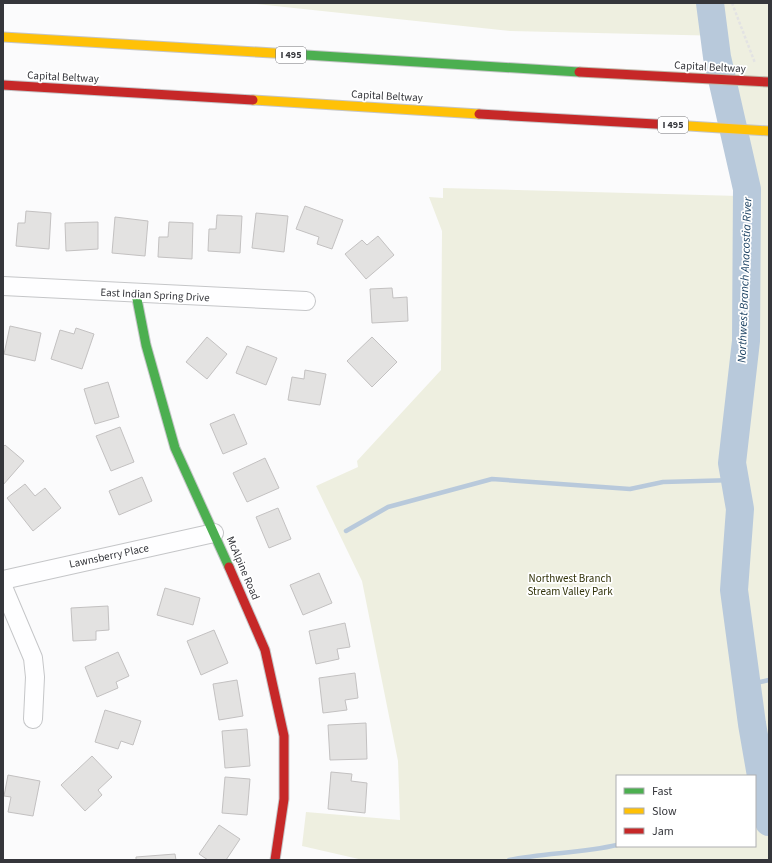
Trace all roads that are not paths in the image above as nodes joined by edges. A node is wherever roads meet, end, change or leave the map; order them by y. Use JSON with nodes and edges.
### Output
{"nodes":[{"id":1,"x":3,"y":37,"type":"edge"},
{"id":2,"x":769,"y":82,"type":"edge"},
{"id":3,"x":3,"y":85,"type":"edge"},
{"id":4,"x":769,"y":131,"type":"edge"},
{"id":5,"x":3,"y":286,"type":"edge"},
{"id":6,"x":136,"y":294,"type":"junction"},
{"id":7,"x":306,"y":302,"type":"dead end"},
{"id":8,"x":214,"y":533,"type":"junction"},
{"id":9,"x":3,"y":580,"type":"edge"},
{"id":10,"x":3,"y":588,"type":"edge"},
{"id":11,"x":33,"y":719,"type":"dead end"},
{"id":12,"x":275,"y":860,"type":"edge"}],
"edges":[{"from":1,"to":2,"type":"main road","name":"Capital Beltway","number":"I 495","bridge":true},
{"from":3,"to":4,"type":"main road","name":"Capital Beltway","number":"I 495"},
{"from":5,"to":6,"type":"street","name":"East Indian Spring Drive"},
{"from":6,"to":7,"type":"street","name":"East Indian Spring Drive"},
{"from":6,"to":8,"type":"main road","name":"McAlpine Road"},
{"from":8,"to":9,"type":"street","name":"Lawnsberry Place"},
{"from":8,"to":12,"type":"main road","name":"McAlpine Road"},
{"from":10,"to":11,"type":"street"}]}
